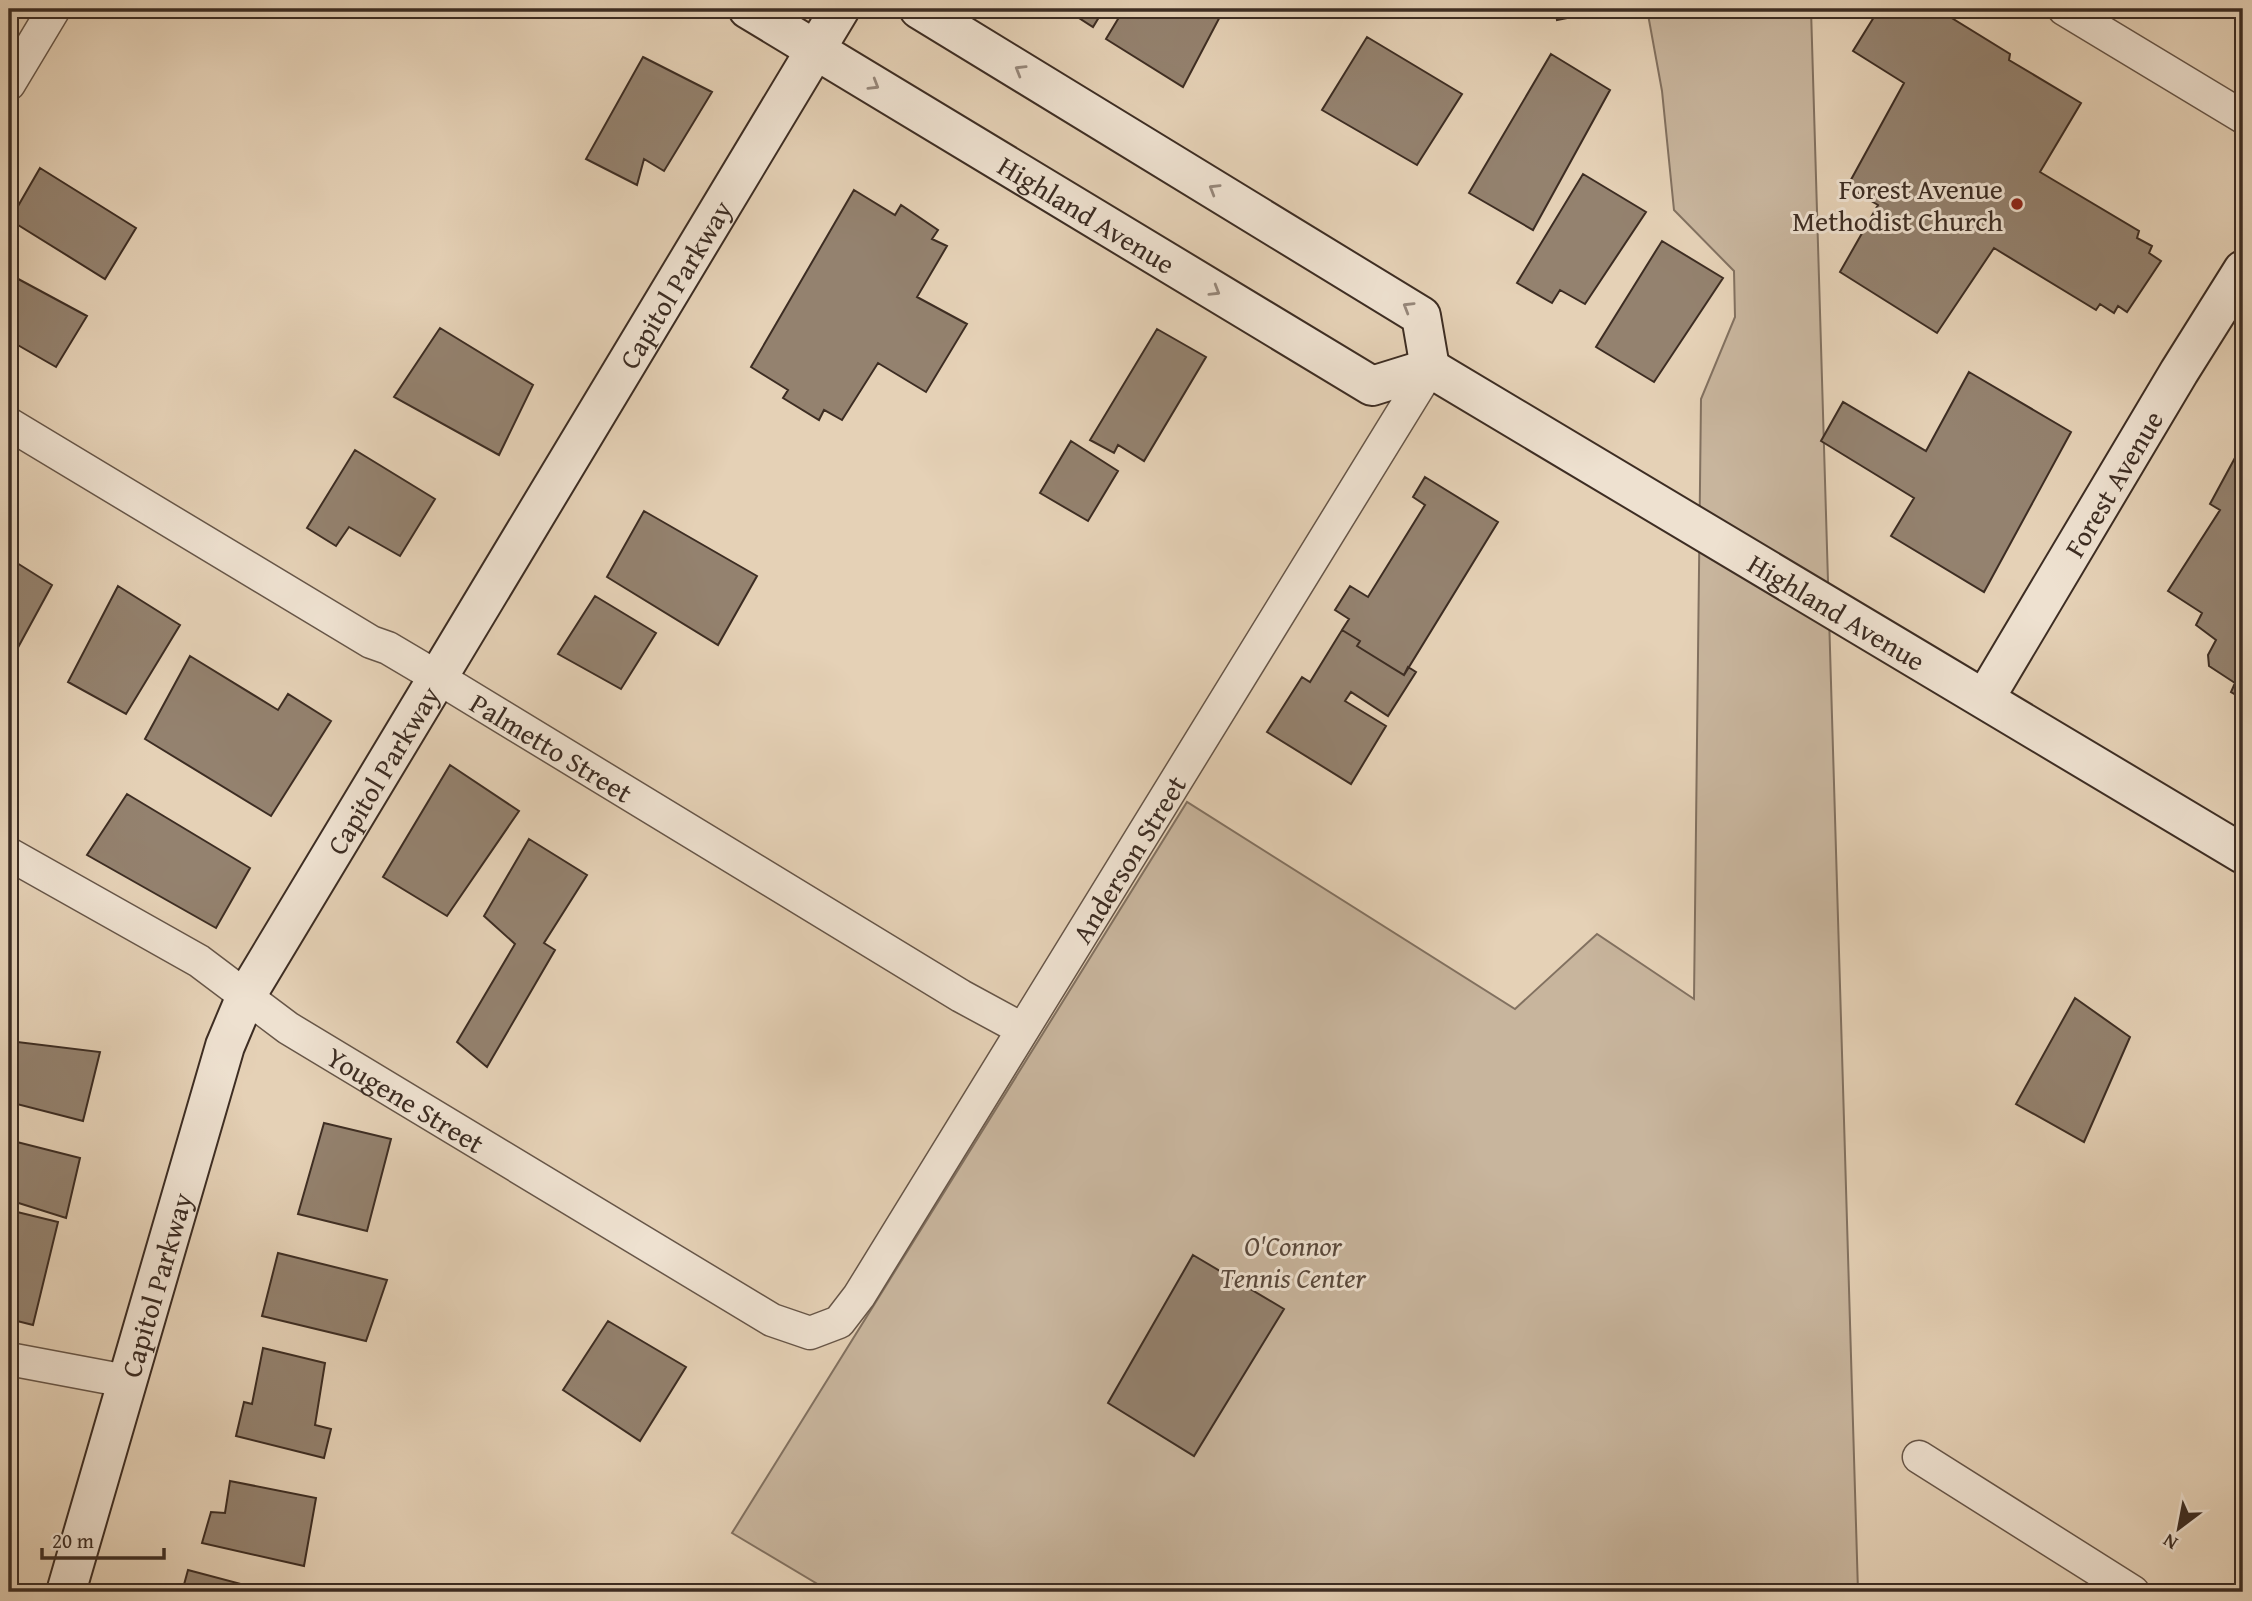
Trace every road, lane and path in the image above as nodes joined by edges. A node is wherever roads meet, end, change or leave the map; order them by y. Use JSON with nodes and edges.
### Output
{"nodes":[{"id":1,"x":54,"y":9,"type":"edge"},
{"id":2,"x":748,"y":9,"type":"edge"},
{"id":3,"x":840,"y":9,"type":"edge"},
{"id":4,"x":919,"y":9,"type":"edge"},
{"id":5,"x":2064,"y":9,"type":"edge"},
{"id":6,"x":815,"y":50,"type":"junction"},
{"id":7,"x":9,"y":84,"type":"edge"},
{"id":8,"x":2243,"y":117,"type":"edge"},
{"id":9,"x":2243,"y":270,"type":"edge"},
{"id":10,"x":1430,"y":368,"type":"junction"},
{"id":11,"x":9,"y":424,"type":"edge"},
{"id":12,"x":437,"y":677,"type":"junction"},
{"id":13,"x":1985,"y":698,"type":"junction"},
{"id":14,"x":9,"y":854,"type":"edge"},
{"id":15,"x":2243,"y":854,"type":"edge"},
{"id":16,"x":246,"y":996,"type":"junction"},
{"id":17,"x":1022,"y":1029,"type":"junction"},
{"id":18,"x":810,"y":1332,"type":"joint"},
{"id":19,"x":9,"y":1359,"type":"edge"},
{"id":20,"x":126,"y":1381,"type":"junction"},
{"id":21,"x":1919,"y":1457,"type":"dead end"},
{"id":22,"x":66,"y":1592,"type":"edge"},
{"id":23,"x":2133,"y":1592,"type":"edge"}],
"edges":[{"from":1,"to":7,"type":"street"},
{"from":2,"to":6,"type":"main road","name":"Highland Avenue"},
{"from":3,"to":6,"type":"main road","name":"Capitol Parkway"},
{"from":10,"to":4,"type":"main road","one_way":true},
{"from":5,"to":8,"type":"street"},
{"from":6,"to":10,"type":"main road","name":"Highland Avenue","one_way":true},
{"from":6,"to":12,"type":"main road","name":"Capitol Parkway"},
{"from":9,"to":13,"type":"main road","name":"Forest Avenue"},
{"from":10,"to":13,"type":"main road","name":"Highland Avenue"},
{"from":10,"to":17,"type":"street","name":"Anderson Street"},
{"from":11,"to":12,"type":"street","name":"Palmetto Street"},
{"from":12,"to":16,"type":"main road","name":"Capitol Parkway"},
{"from":12,"to":17,"type":"street","name":"Palmetto Street"},
{"from":13,"to":15,"type":"main road","name":"Highland Avenue"},
{"from":14,"to":16,"type":"street","name":"Yougene Street"},
{"from":16,"to":18,"type":"street","name":"Yougene Street"},
{"from":16,"to":20,"type":"main road","name":"Capitol Parkway"},
{"from":17,"to":18,"type":"street","name":"Anderson Street"},
{"from":19,"to":20,"type":"street"},
{"from":20,"to":22,"type":"main road","name":"Capitol Parkway"},
{"from":21,"to":23,"type":"street"}]}
